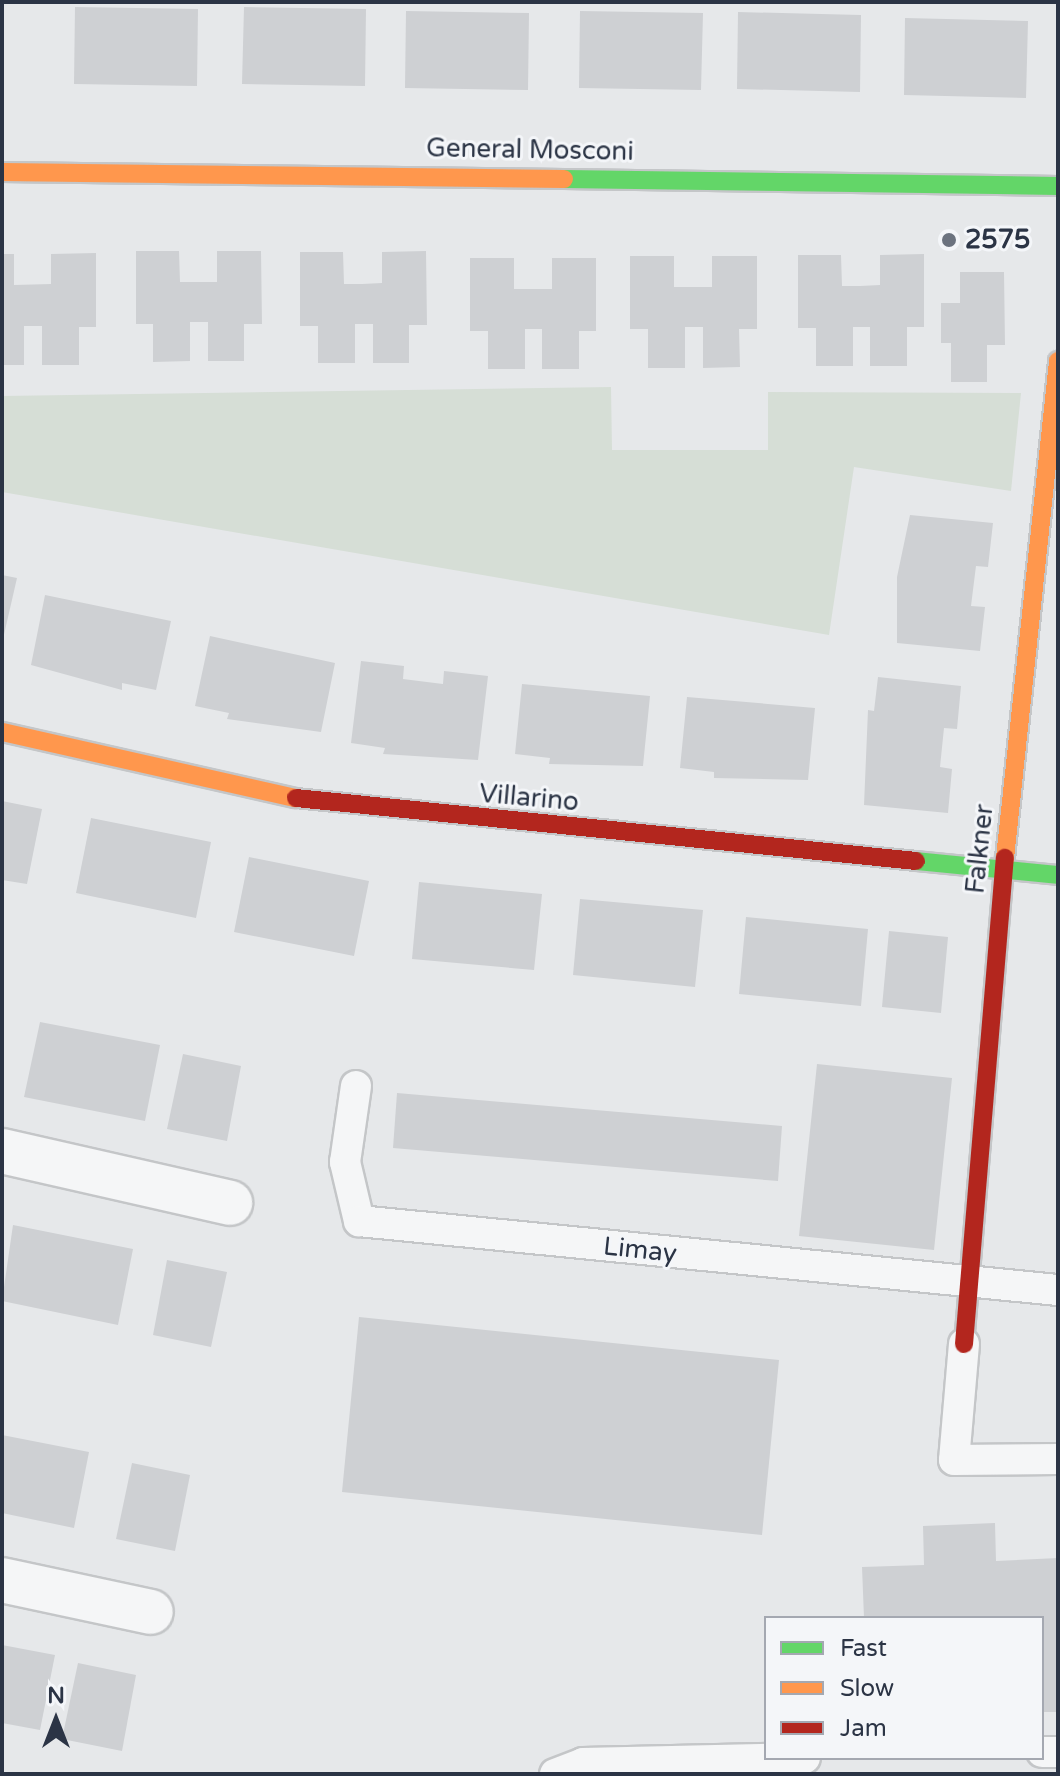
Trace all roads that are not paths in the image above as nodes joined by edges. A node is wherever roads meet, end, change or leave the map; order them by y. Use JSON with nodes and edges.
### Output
{"nodes":[{"id":1,"x":2,"y":172,"type":"edge"},
{"id":2,"x":1058,"y":186,"type":"edge"},
{"id":3,"x":1058,"y":361,"type":"edge"},
{"id":4,"x":1053,"y":450,"type":"edge"},
{"id":5,"x":2,"y":732,"type":"edge"},
{"id":6,"x":1004,"y":869,"type":"junction"},
{"id":7,"x":1058,"y":875,"type":"edge"},
{"id":8,"x":356,"y":1086,"type":"dead end"},
{"id":9,"x":2,"y":1151,"type":"edge"},
{"id":10,"x":230,"y":1203,"type":"dead end"},
{"id":11,"x":969,"y":1280,"type":"junction"},
{"id":12,"x":1058,"y":1290,"type":"edge"},
{"id":13,"x":964,"y":1344,"type":"joint"},
{"id":14,"x":1058,"y":1459,"type":"edge"},
{"id":15,"x":2,"y":1580,"type":"edge"},
{"id":16,"x":151,"y":1612,"type":"dead end"},
{"id":17,"x":764,"y":1759,"type":"edge"},
{"id":18,"x":555,"y":1774,"type":"edge"}],
"edges":[{"from":1,"to":2,"type":"street","name":"General Mosconi"},
{"from":3,"to":4,"type":"street","name":"Falkner"},
{"from":4,"to":6,"type":"street","name":"Falkner"},
{"from":5,"to":6,"type":"street","name":"Villarino"},
{"from":6,"to":7,"type":"street","name":"Villarino"},
{"from":6,"to":11,"type":"street","name":"Falkner"},
{"from":8,"to":11,"type":"lane","name":"Limay"},
{"from":9,"to":10,"type":"street"},
{"from":11,"to":12,"type":"lane","name":"Limay"},
{"from":11,"to":13,"type":"street","name":"Falkner"},
{"from":13,"to":14,"type":"lane"},
{"from":15,"to":16,"type":"street"},
{"from":17,"to":18,"type":"lane"}]}
